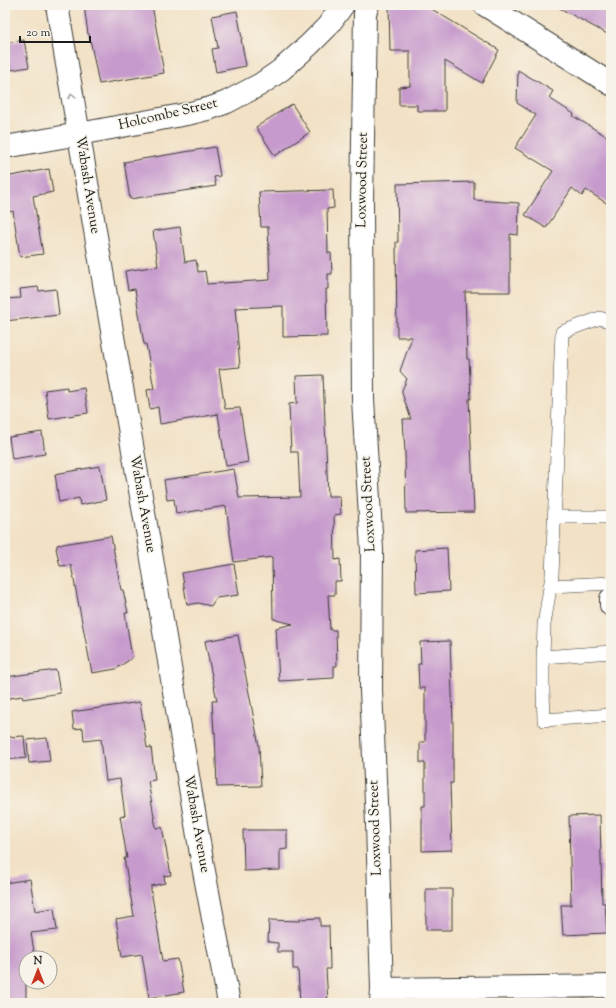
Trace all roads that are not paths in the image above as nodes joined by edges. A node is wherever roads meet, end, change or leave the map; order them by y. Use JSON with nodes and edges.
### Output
{"nodes":[{"id":1,"x":57,"y":5,"type":"edge"},
{"id":2,"x":343,"y":5,"type":"edge"},
{"id":3,"x":368,"y":5,"type":"edge"},
{"id":4,"x":484,"y":5,"type":"edge"},
{"id":5,"x":611,"y":84,"type":"edge"},
{"id":6,"x":79,"y":134,"type":"junction"},
{"id":7,"x":5,"y":147,"type":"edge"},
{"id":8,"x":611,"y":322,"type":"edge"},
{"id":9,"x":555,"y":517,"type":"junction"},
{"id":10,"x":611,"y":517,"type":"edge"},
{"id":11,"x":611,"y":583,"type":"edge"},
{"id":12,"x":551,"y":586,"type":"junction"},
{"id":13,"x":611,"y":599,"type":"edge"},
{"id":14,"x":611,"y":605,"type":"edge"},
{"id":15,"x":611,"y":652,"type":"edge"},
{"id":16,"x":543,"y":657,"type":"junction"},
{"id":17,"x":611,"y":715,"type":"edge"},
{"id":18,"x":611,"y":986,"type":"edge"},
{"id":19,"x":381,"y":996,"type":"edge"},
{"id":20,"x":228,"y":1003,"type":"edge"}],
"edges":[{"from":6,"to":1,"type":"street","name":"Wabash Avenue","one_way":true},
{"from":2,"to":6,"type":"street","name":"Holcombe Street"},
{"from":3,"to":19,"type":"street","name":"Loxwood Street"},
{"from":4,"to":5,"type":"street"},
{"from":6,"to":7,"type":"street","name":"Holcombe Street"},
{"from":6,"to":20,"type":"street","name":"Wabash Avenue"},
{"from":8,"to":9,"type":"lane"},
{"from":9,"to":10,"type":"lane"},
{"from":9,"to":12,"type":"lane"},
{"from":11,"to":12,"type":"lane"},
{"from":12,"to":16,"type":"lane"},
{"from":13,"to":14,"type":"street"},
{"from":15,"to":16,"type":"lane"},
{"from":16,"to":17,"type":"lane"},
{"from":18,"to":19,"type":"street"}]}
